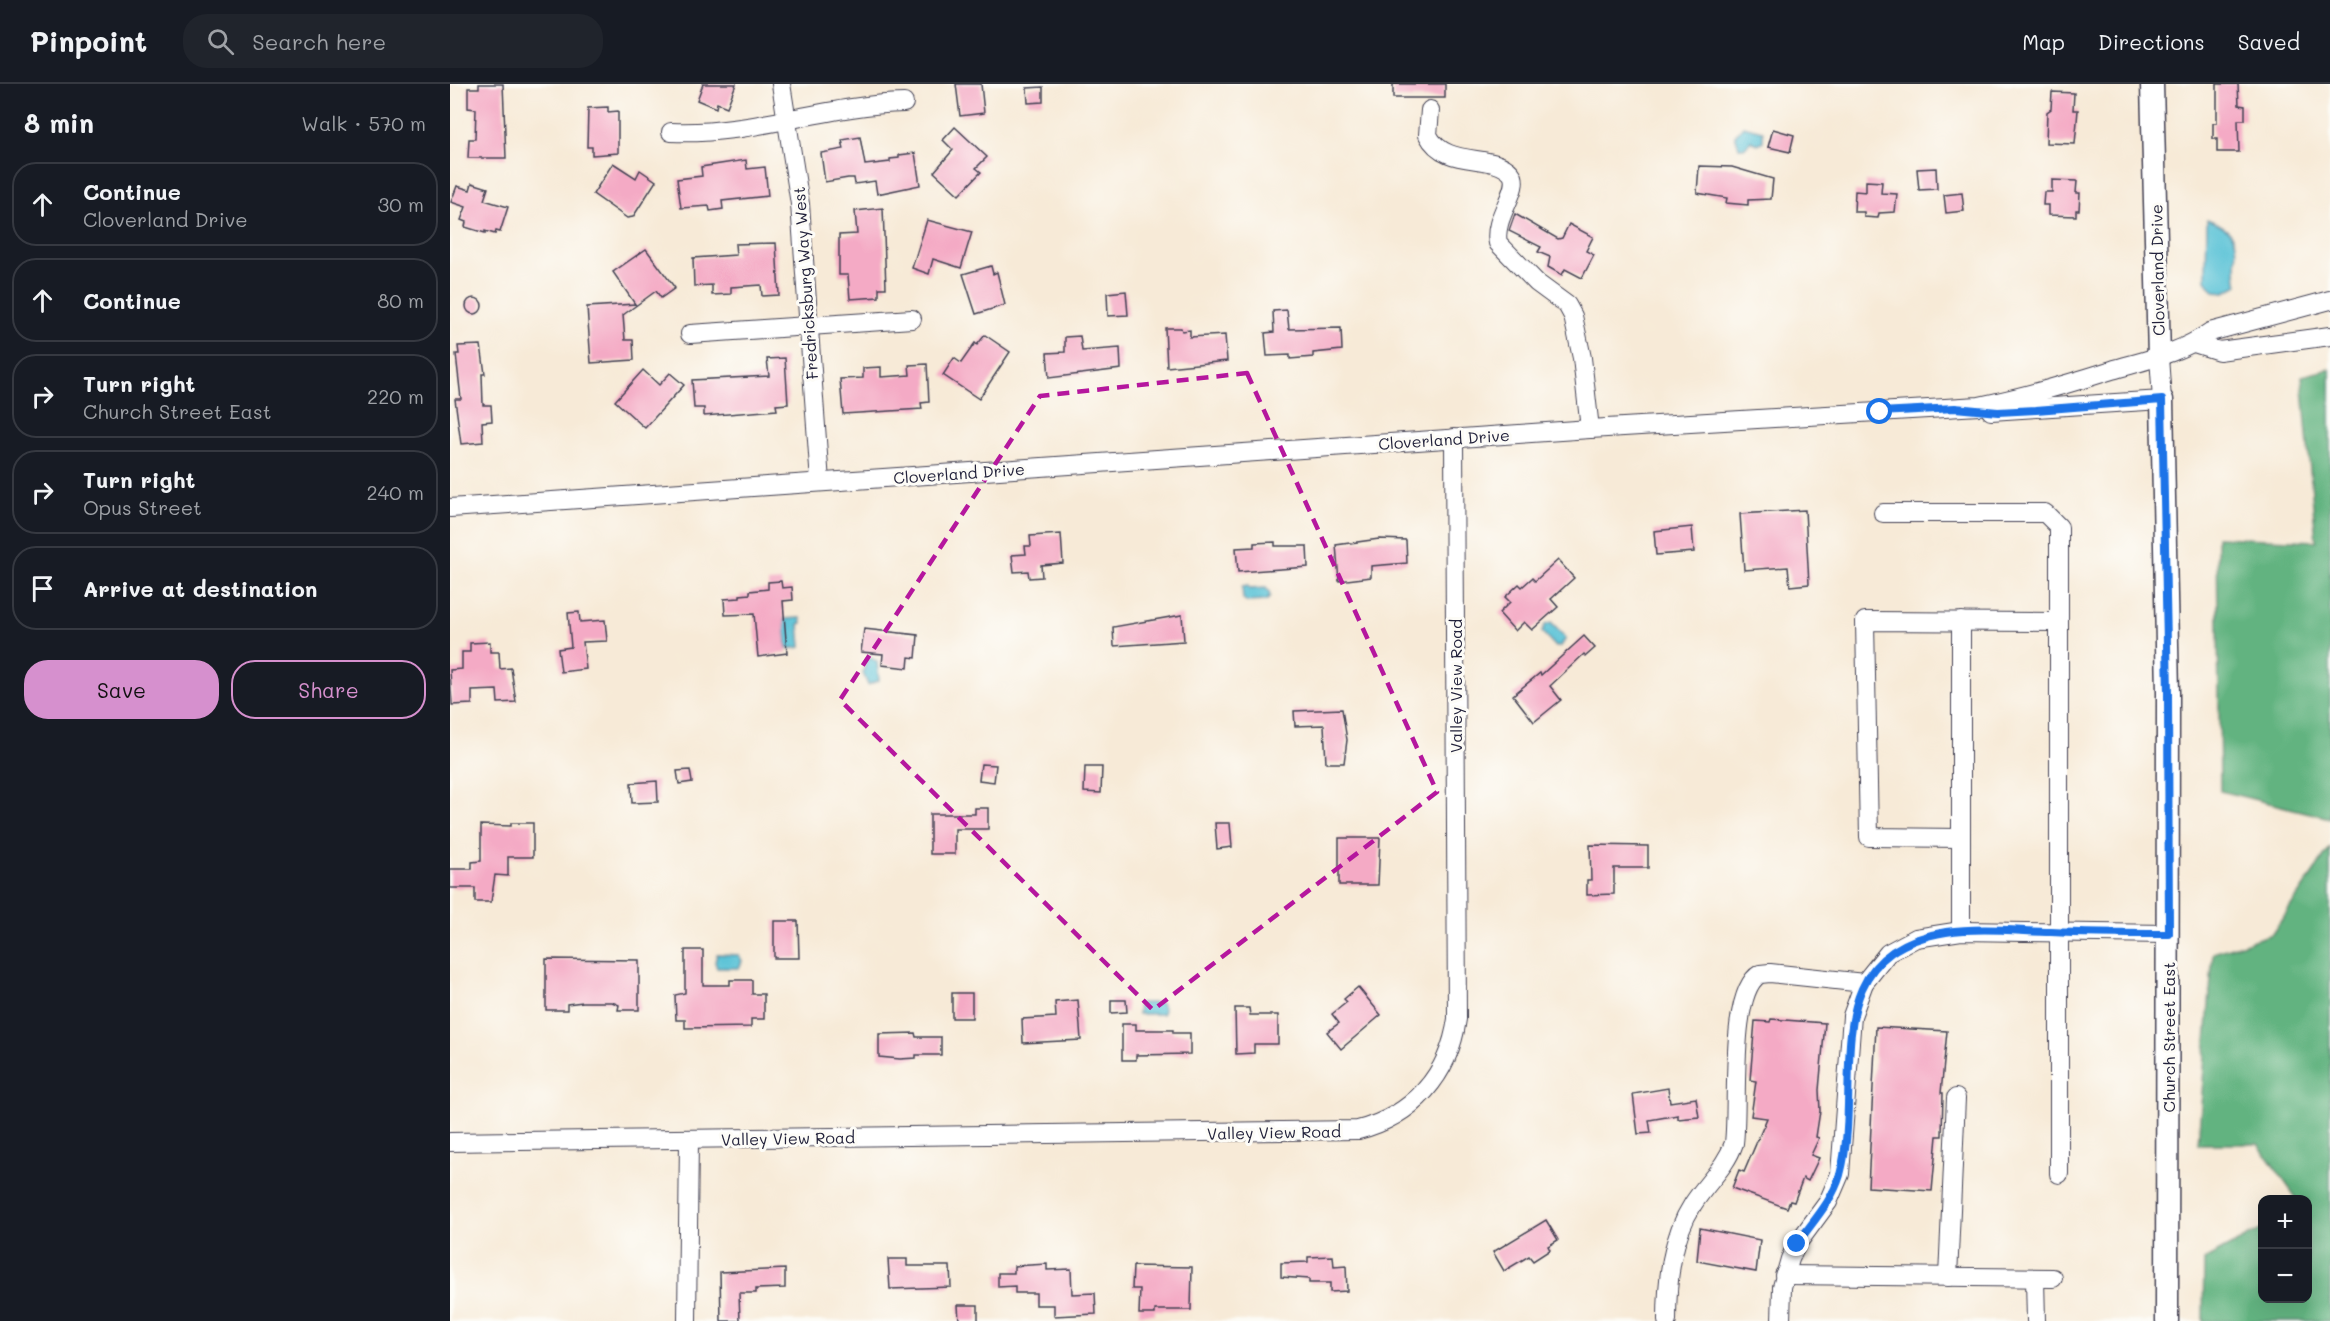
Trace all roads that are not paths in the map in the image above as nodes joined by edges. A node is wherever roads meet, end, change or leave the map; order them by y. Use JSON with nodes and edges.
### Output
{"nodes":[{"id":1,"x":782,"y":84,"type":"edge"},
{"id":2,"x":2152,"y":84,"type":"edge"},
{"id":3,"x":904,"y":103,"type":"dead end"},
{"id":4,"x":1430,"y":110,"type":"dead end"},
{"id":5,"x":789,"y":119,"type":"junction"},
{"id":6,"x":671,"y":132,"type":"dead end"},
{"id":7,"x":2330,"y":300,"type":"edge"},
{"id":8,"x":912,"y":319,"type":"dead end"},
{"id":9,"x":809,"y":326,"type":"junction"},
{"id":10,"x":690,"y":334,"type":"dead end"},
{"id":11,"x":2330,"y":336,"type":"edge"},
{"id":12,"x":2194,"y":343,"type":"junction"},
{"id":13,"x":2159,"y":357,"type":"junction"},
{"id":14,"x":2162,"y":400,"type":"junction"},
{"id":15,"x":1955,"y":408,"type":"junction"},
{"id":16,"x":1590,"y":429,"type":"junction"},
{"id":17,"x":1454,"y":438,"type":"junction"},
{"id":18,"x":820,"y":482,"type":"junction"},
{"id":19,"x":450,"y":508,"type":"edge"},
{"id":20,"x":1883,"y":513,"type":"dead end"},
{"id":21,"x":1961,"y":621,"type":"junction"},
{"id":22,"x":2057,"y":622,"type":"junction"},
{"id":23,"x":1961,"y":838,"type":"junction"},
{"id":24,"x":1961,"y":931,"type":"junction"},
{"id":25,"x":2061,"y":933,"type":"junction"},
{"id":26,"x":2169,"y":934,"type":"junction"},
{"id":27,"x":1864,"y":983,"type":"junction"},
{"id":28,"x":1956,"y":1098,"type":"dead end"},
{"id":29,"x":689,"y":1139,"type":"junction"},
{"id":30,"x":450,"y":1142,"type":"edge"},
{"id":31,"x":2060,"y":1174,"type":"dead end"},
{"id":32,"x":1784,"y":1275,"type":"junction"},
{"id":33,"x":1948,"y":1277,"type":"junction"},
{"id":34,"x":687,"y":1321,"type":"edge"},
{"id":35,"x":1667,"y":1321,"type":"edge"},
{"id":36,"x":1780,"y":1321,"type":"edge"},
{"id":37,"x":2036,"y":1321,"type":"edge"},
{"id":38,"x":2167,"y":1321,"type":"edge"}],
"edges":[{"from":1,"to":5,"type":"street","name":"Fredricksburg Way West"},
{"from":2,"to":13,"type":"main road","name":"Cloverland Drive"},
{"from":3,"to":5,"type":"street"},
{"from":4,"to":16,"type":"street"},
{"from":5,"to":6,"type":"street"},
{"from":5,"to":9,"type":"street","name":"Fredricksburg Way West"},
{"from":7,"to":12,"type":"street"},
{"from":8,"to":9,"type":"street"},
{"from":9,"to":10,"type":"street"},
{"from":9,"to":18,"type":"street","name":"Fredricksburg Way West"},
{"from":11,"to":12,"type":"street"},
{"from":12,"to":13,"type":"street"},
{"from":13,"to":14,"type":"street","name":"Church Street East"},
{"from":13,"to":15,"type":"street","name":"Cloverland Drive"},
{"from":14,"to":15,"type":"street"},
{"from":14,"to":26,"type":"main road","name":"Church Street East"},
{"from":15,"to":16,"type":"street","name":"Cloverland Drive"},
{"from":16,"to":17,"type":"street","name":"Cloverland Drive"},
{"from":17,"to":18,"type":"street","name":"Cloverland Drive"},
{"from":17,"to":29,"type":"street","name":"Valley View Road"},
{"from":18,"to":19,"type":"street","name":"Cloverland Drive"},
{"from":20,"to":22,"type":"street"},
{"from":21,"to":22,"type":"street"},
{"from":21,"to":23,"type":"street"},
{"from":21,"to":23,"type":"street"},
{"from":22,"to":25,"type":"street"},
{"from":23,"to":24,"type":"street"},
{"from":24,"to":25,"type":"street"},
{"from":24,"to":27,"type":"street"},
{"from":25,"to":26,"type":"street"},
{"from":25,"to":31,"type":"street"},
{"from":26,"to":38,"type":"main road","name":"Church Street East"},
{"from":27,"to":32,"type":"street"},
{"from":27,"to":35,"type":"street"},
{"from":28,"to":33,"type":"street"},
{"from":29,"to":30,"type":"street","name":"Valley View Road"},
{"from":29,"to":34,"type":"street"},
{"from":32,"to":33,"type":"street"},
{"from":32,"to":36,"type":"street"},
{"from":33,"to":37,"type":"street"}]}
